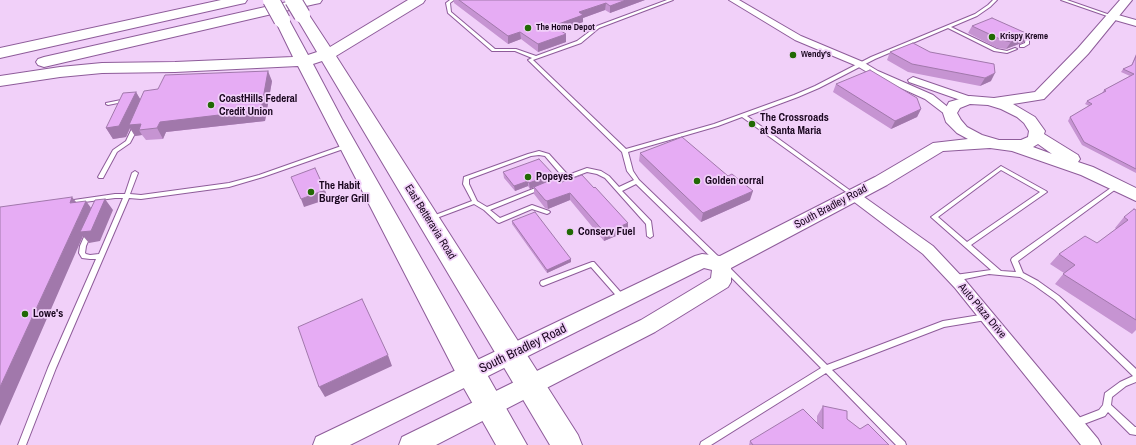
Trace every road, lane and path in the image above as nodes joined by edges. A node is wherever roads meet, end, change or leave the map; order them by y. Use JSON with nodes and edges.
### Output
{"nodes":[{"id":1,"x":174,"y":0,"type":"edge"},
{"id":2,"x":240,"y":0,"type":"edge"},
{"id":3,"x":271,"y":0,"type":"edge"},
{"id":4,"x":418,"y":0,"type":"edge"},
{"id":5,"x":452,"y":0,"type":"edge"},
{"id":6,"x":671,"y":0,"type":"edge"},
{"id":7,"x":733,"y":0,"type":"edge"},
{"id":8,"x":995,"y":0,"type":"edge"},
{"id":9,"x":1063,"y":0,"type":"edge"},
{"id":10,"x":1126,"y":0,"type":"edge"},
{"id":11,"x":303,"y":5,"type":"edge"},
{"id":12,"x":1111,"y":16,"type":"junction"},
{"id":13,"x":1136,"y":23,"type":"edge"},
{"id":14,"x":948,"y":27,"type":"junction"},
{"id":15,"x":1027,"y":37,"type":"edge"},
{"id":16,"x":0,"y":46,"type":"edge"},
{"id":17,"x":1022,"y":46,"type":"edge"},
{"id":18,"x":1015,"y":49,"type":"edge"},
{"id":19,"x":0,"y":53,"type":"edge"},
{"id":20,"x":326,"y":55,"type":"junction"},
{"id":21,"x":537,"y":58,"type":"junction"},
{"id":22,"x":304,"y":61,"type":"junction"},
{"id":23,"x":860,"y":64,"type":"junction"},
{"id":24,"x":0,"y":72,"type":"edge"},
{"id":25,"x":0,"y":81,"type":"edge"},
{"id":26,"x":1038,"y":96,"type":"junction"},
{"id":27,"x":131,"y":99,"type":"edge"},
{"id":28,"x":970,"y":100,"type":"junction"},
{"id":29,"x":994,"y":103,"type":"junction"},
{"id":30,"x":108,"y":104,"type":"dead end"},
{"id":31,"x":744,"y":116,"type":"junction"},
{"id":32,"x":952,"y":117,"type":"junction"},
{"id":33,"x":138,"y":121,"type":"edge"},
{"id":34,"x":1034,"y":129,"type":"junction"},
{"id":35,"x":990,"y":143,"type":"junction"},
{"id":36,"x":348,"y":146,"type":"junction"},
{"id":37,"x":939,"y":146,"type":"junction"},
{"id":38,"x":1014,"y":146,"type":"junction"},
{"id":39,"x":625,"y":151,"type":"junction"},
{"id":40,"x":1087,"y":171,"type":"junction"},
{"id":41,"x":135,"y":173,"type":"dead end"},
{"id":42,"x":101,"y":177,"type":"dead end"},
{"id":43,"x":567,"y":178,"type":"junction"},
{"id":44,"x":637,"y":181,"type":"junction"},
{"id":45,"x":1117,"y":186,"type":"junction"},
{"id":46,"x":618,"y":190,"type":"junction"},
{"id":47,"x":853,"y":195,"type":"junction"},
{"id":48,"x":1136,"y":195,"type":"edge"},
{"id":49,"x":127,"y":196,"type":"junction"},
{"id":50,"x":106,"y":197,"type":"junction"},
{"id":51,"x":475,"y":202,"type":"junction"},
{"id":52,"x":64,"y":203,"type":"edge"},
{"id":53,"x":102,"y":204,"type":"edge"},
{"id":54,"x":486,"y":209,"type":"junction"},
{"id":55,"x":546,"y":212,"type":"dead end"},
{"id":56,"x":428,"y":219,"type":"junction"},
{"id":57,"x":92,"y":225,"type":"edge"},
{"id":58,"x":650,"y":236,"type":"dead end"},
{"id":59,"x":967,"y":246,"type":"junction"},
{"id":60,"x":100,"y":256,"type":"junction"},
{"id":61,"x":722,"y":264,"type":"junction"},
{"id":62,"x":1000,"y":273,"type":"junction"},
{"id":63,"x":1021,"y":274,"type":"junction"},
{"id":64,"x":955,"y":278,"type":"junction"},
{"id":65,"x":544,"y":283,"type":"dead end"},
{"id":66,"x":623,"y":299,"type":"junction"},
{"id":67,"x":987,"y":317,"type":"junction"},
{"id":68,"x":511,"y":355,"type":"junction"},
{"id":69,"x":826,"y":369,"type":"junction"},
{"id":70,"x":471,"y":374,"type":"junction"},
{"id":71,"x":1136,"y":374,"type":"edge"},
{"id":72,"x":1136,"y":378,"type":"edge"},
{"id":73,"x":531,"y":386,"type":"junction"},
{"id":74,"x":489,"y":406,"type":"junction"},
{"id":75,"x":1107,"y":406,"type":"junction"},
{"id":76,"x":1075,"y":424,"type":"junction"},
{"id":77,"x":1135,"y":432,"type":"edge"},
{"id":78,"x":22,"y":445,"type":"edge"},
{"id":79,"x":325,"y":445,"type":"edge"},
{"id":80,"x":411,"y":445,"type":"edge"},
{"id":81,"x":512,"y":445,"type":"edge"},
{"id":82,"x":567,"y":445,"type":"edge"},
{"id":83,"x":704,"y":445,"type":"edge"},
{"id":84,"x":902,"y":445,"type":"edge"},
{"id":85,"x":1092,"y":445,"type":"edge"}],
"edges":[{"from":1,"to":16,"type":"highway"},
{"from":2,"to":19,"type":"highway"},
{"from":3,"to":22,"type":"highway","bridge":true},
{"from":4,"to":20,"type":"highway"},
{"from":5,"to":21,"type":"lane"},
{"from":6,"to":21,"type":"lane"},
{"from":7,"to":23,"type":"street"},
{"from":8,"to":14,"type":"lane"},
{"from":9,"to":12,"type":"lane"},
{"from":10,"to":12,"type":"street"},
{"from":11,"to":20,"type":"highway","name":"East Betteravia Road"},
{"from":11,"to":24,"type":"highway"},
{"from":12,"to":13,"type":"street"},
{"from":12,"to":26,"type":"street"},
{"from":14,"to":18,"type":"lane"},
{"from":14,"to":23,"type":"lane"},
{"from":15,"to":17,"type":"lane"},
{"from":20,"to":22,"type":"highway"},
{"from":20,"to":56,"type":"highway","name":"East Betteravia Road"},
{"from":21,"to":39,"type":"lane"},
{"from":22,"to":25,"type":"highway"},
{"from":22,"to":36,"type":"highway"},
{"from":23,"to":28,"type":"street"},
{"from":23,"to":31,"type":"lane"},
{"from":23,"to":32,"type":"street"},
{"from":26,"to":29,"type":"street"},
{"from":26,"to":34,"type":"street"},
{"from":27,"to":30,"type":"lane"},
{"from":28,"to":29,"type":"street"},
{"from":28,"to":32,"type":"street"},
{"from":29,"to":34,"type":"street"},
{"from":31,"to":39,"type":"lane"},
{"from":31,"to":47,"type":"lane"},
{"from":32,"to":35,"type":"street"},
{"from":32,"to":37,"type":"street"},
{"from":33,"to":42,"type":"lane"},
{"from":34,"to":38,"type":"street"},
{"from":34,"to":40,"type":"street"},
{"from":35,"to":37,"type":"street"},
{"from":35,"to":38,"type":"street"},
{"from":36,"to":49,"type":"lane"},
{"from":36,"to":70,"type":"highway"},
{"from":37,"to":47,"type":"street","name":"South Bradley Road"},
{"from":38,"to":40,"type":"street"},
{"from":39,"to":44,"type":"lane"},
{"from":40,"to":45,"type":"street"},
{"from":41,"to":49,"type":"lane"},
{"from":43,"to":46,"type":"lane"},
{"from":43,"to":51,"type":"lane"},
{"from":43,"to":54,"type":"lane"},
{"from":44,"to":46,"type":"lane"},
{"from":44,"to":61,"type":"lane"},
{"from":45,"to":48,"type":"street"},
{"from":45,"to":63,"type":"lane"},
{"from":46,"to":58,"type":"lane"},
{"from":47,"to":61,"type":"street","name":"South Bradley Road"},
{"from":47,"to":64,"type":"street","name":"Auto Plaza Drive"},
{"from":49,"to":50,"type":"lane"},
{"from":49,"to":60,"type":"lane"},
{"from":50,"to":52,"type":"lane"},
{"from":50,"to":53,"type":"lane"},
{"from":51,"to":54,"type":"lane"},
{"from":51,"to":56,"type":"lane"},
{"from":54,"to":55,"type":"lane"},
{"from":56,"to":68,"type":"highway","name":"East Betteravia Road"},
{"from":57,"to":60,"type":"lane"},
{"from":59,"to":59,"type":"lane"},
{"from":59,"to":62,"type":"lane"},
{"from":60,"to":78,"type":"lane"},
{"from":61,"to":66,"type":"street","name":"South Bradley Road"},
{"from":61,"to":69,"type":"lane"},
{"from":61,"to":73,"type":"street"},
{"from":62,"to":63,"type":"lane"},
{"from":62,"to":64,"type":"lane"},
{"from":63,"to":71,"type":"lane"},
{"from":64,"to":67,"type":"street","name":"Auto Plaza Drive"},
{"from":65,"to":66,"type":"lane"},
{"from":66,"to":68,"type":"street","name":"South Bradley Road"},
{"from":67,"to":69,"type":"lane"},
{"from":67,"to":76,"type":"street","name":"Auto Plaza Drive"},
{"from":68,"to":70,"type":"street","name":"South Bradley Road"},
{"from":68,"to":73,"type":"highway","name":"East Betteravia Road"},
{"from":69,"to":83,"type":"lane"},
{"from":69,"to":84,"type":"lane"},
{"from":70,"to":74,"type":"highway"},
{"from":70,"to":79,"type":"street","name":"South Bradley Road"},
{"from":72,"to":75,"type":"lane"},
{"from":73,"to":74,"type":"street"},
{"from":73,"to":82,"type":"highway","name":"East Betteravia Road"},
{"from":74,"to":80,"type":"street"},
{"from":74,"to":81,"type":"highway"},
{"from":75,"to":76,"type":"lane"},
{"from":75,"to":77,"type":"lane"},
{"from":76,"to":85,"type":"street","name":"Auto Plaza Drive"}]}
